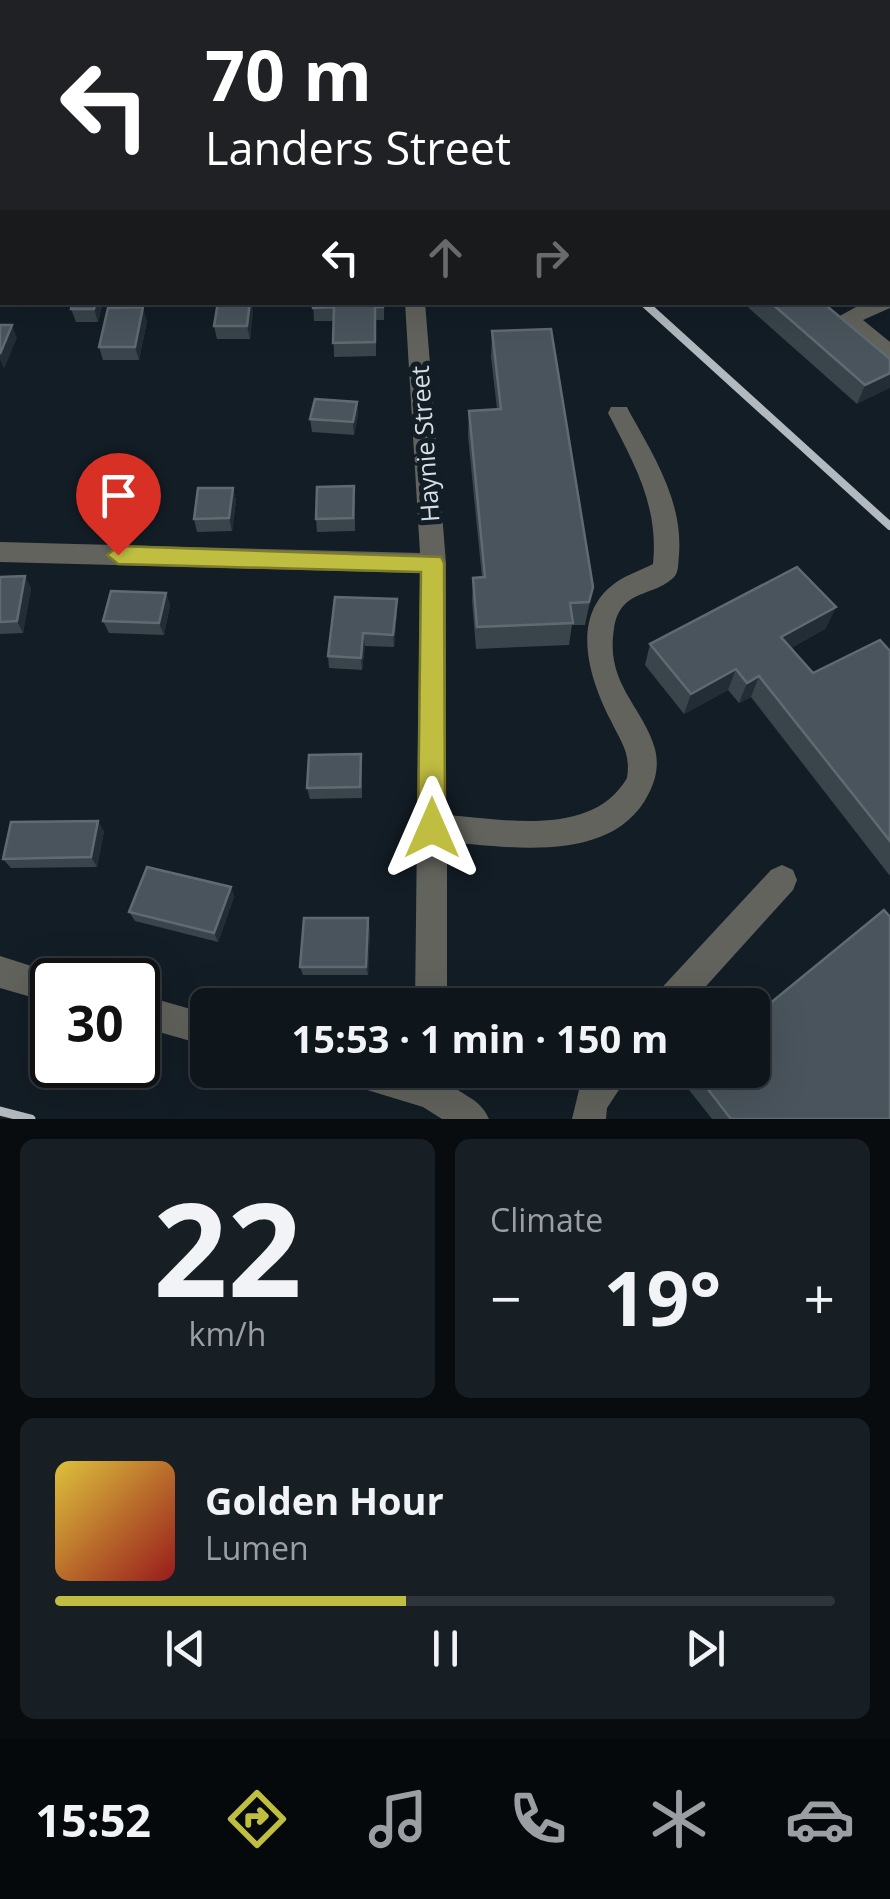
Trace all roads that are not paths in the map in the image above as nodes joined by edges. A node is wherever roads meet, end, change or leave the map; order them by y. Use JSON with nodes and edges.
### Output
{"nodes":[{"id":1,"x":415,"y":305,"type":"edge"},
{"id":2,"x":832,"y":305,"type":"edge"},
{"id":3,"x":880,"y":305,"type":"edge"},
{"id":4,"x":847,"y":318,"type":"junction"},
{"id":5,"x":890,"y":353,"type":"edge"},
{"id":6,"x":619,"y":413,"type":"dead end"},
{"id":7,"x":0,"y":552,"type":"edge"},
{"id":8,"x":433,"y":563,"type":"junction"},
{"id":9,"x":432,"y":828,"type":"junction"},
{"id":10,"x":782,"y":880,"type":"dead end"},
{"id":11,"x":0,"y":972,"type":"edge"},
{"id":12,"x":30,"y":981,"type":"edge"},
{"id":13,"x":431,"y":988,"type":"edge"},
{"id":14,"x":682,"y":988,"type":"edge"},
{"id":15,"x":160,"y":1016,"type":"edge"},
{"id":16,"x":190,"y":1025,"type":"edge"},
{"id":17,"x":439,"y":1088,"type":"edge"},
{"id":18,"x":602,"y":1088,"type":"edge"},
{"id":19,"x":472,"y":1119,"type":"edge"},
{"id":20,"x":589,"y":1119,"type":"edge"}],
"edges":[{"from":1,"to":8,"type":"street","name":"Haynie Street"},
{"from":2,"to":4,"type":"street"},
{"from":3,"to":4,"type":"street"},
{"from":4,"to":5,"type":"street"},
{"from":6,"to":9,"type":"street"},
{"from":7,"to":8,"type":"street"},
{"from":8,"to":9,"type":"street","name":"Haynie Street"},
{"from":9,"to":13,"type":"street","name":"Haynie Street"},
{"from":10,"to":14,"type":"street"},
{"from":11,"to":12,"type":"street"},
{"from":15,"to":16,"type":"street"},
{"from":17,"to":19,"type":"street"},
{"from":18,"to":20,"type":"street"}]}
